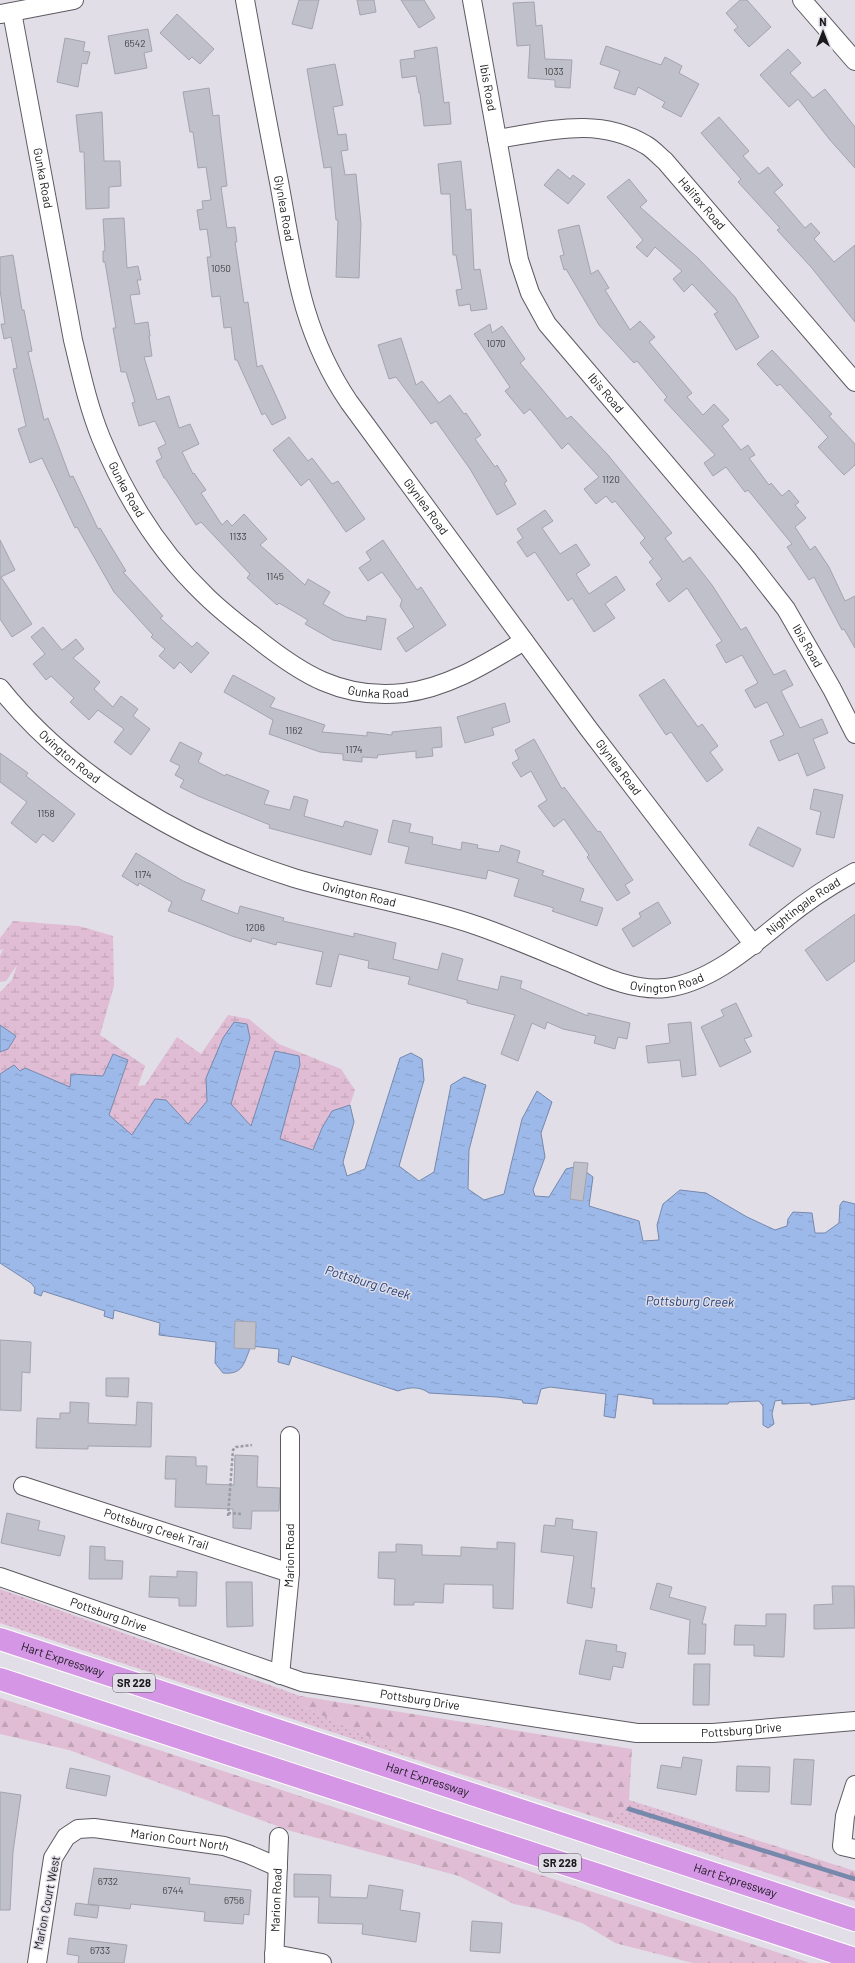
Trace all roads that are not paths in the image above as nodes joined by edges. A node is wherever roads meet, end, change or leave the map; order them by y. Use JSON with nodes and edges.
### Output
{"nodes":[{"id":1,"x":74,"y":0,"type":"edge"},
{"id":2,"x":245,"y":0,"type":"edge"},
{"id":3,"x":472,"y":0,"type":"edge"},
{"id":4,"x":802,"y":0,"type":"edge"},
{"id":5,"x":6,"y":13,"type":"edge"},
{"id":6,"x":855,"y":61,"type":"edge"},
{"id":7,"x":497,"y":140,"type":"junction"},
{"id":8,"x":855,"y":382,"type":"edge"},
{"id":9,"x":524,"y":641,"type":"junction"},
{"id":10,"x":0,"y":688,"type":"edge"},
{"id":11,"x":855,"y":734,"type":"edge"},
{"id":12,"x":855,"y":872,"type":"edge"},
{"id":13,"x":754,"y":945,"type":"junction"},
{"id":14,"x":290,"y":1436,"type":"dead end"},
{"id":15,"x":23,"y":1486,"type":"dead end"},
{"id":16,"x":290,"y":1573,"type":"junction"},
{"id":17,"x":0,"y":1577,"type":"edge"},
{"id":18,"x":0,"y":1639,"type":"edge"},
{"id":19,"x":280,"y":1675,"type":"junction"},
{"id":20,"x":0,"y":1679,"type":"edge"},
{"id":21,"x":855,"y":1721,"type":"edge"},
{"id":22,"x":855,"y":1785,"type":"edge"},
{"id":23,"x":78,"y":1829,"type":"joint"},
{"id":24,"x":279,"y":1837,"type":"dead end"},
{"id":25,"x":855,"y":1849,"type":"edge"},
{"id":26,"x":278,"y":1867,"type":"junction"},
{"id":27,"x":855,"y":1920,"type":"edge"},
{"id":28,"x":274,"y":1958,"type":"edge"},
{"id":29,"x":855,"y":1959,"type":"edge"},
{"id":30,"x":37,"y":1963,"type":"edge"},
{"id":31,"x":322,"y":1963,"type":"edge"}],
"edges":[{"from":1,"to":5,"type":"street"},
{"from":2,"to":9,"type":"street","name":"Glynlea Road"},
{"from":3,"to":7,"type":"street","name":"Ibis Road"},
{"from":4,"to":6,"type":"street"},
{"from":5,"to":9,"type":"street","name":"Gunka Road"},
{"from":7,"to":8,"type":"street","name":"Halifax Road"},
{"from":7,"to":11,"type":"street","name":"Ibis Road"},
{"from":9,"to":13,"type":"street","name":"Glynlea Road"},
{"from":10,"to":13,"type":"street","name":"Ovington Road"},
{"from":12,"to":13,"type":"street","name":"Nightingale Road"},
{"from":14,"to":16,"type":"street","name":"Marion Road"},
{"from":15,"to":16,"type":"street","name":"Pottsburg Creek Trail"},
{"from":16,"to":19,"type":"street","name":"Marion Road"},
{"from":17,"to":19,"type":"street","name":"Pottsburg Drive"},
{"from":18,"to":27,"type":"highway","name":"Hart Expressway","number":"SR 228"},
{"from":19,"to":21,"type":"street","name":"Pottsburg Drive"},
{"from":20,"to":29,"type":"highway","number":"SR 228"},
{"from":22,"to":25,"type":"street"},
{"from":23,"to":26,"type":"street","name":"Marion Court North"},
{"from":23,"to":30,"type":"street","name":"Marion Court West"},
{"from":24,"to":26,"type":"street","name":"Marion Road"},
{"from":26,"to":28,"type":"street","name":"Marion Road"},
{"from":28,"to":31,"type":"street"}]}
